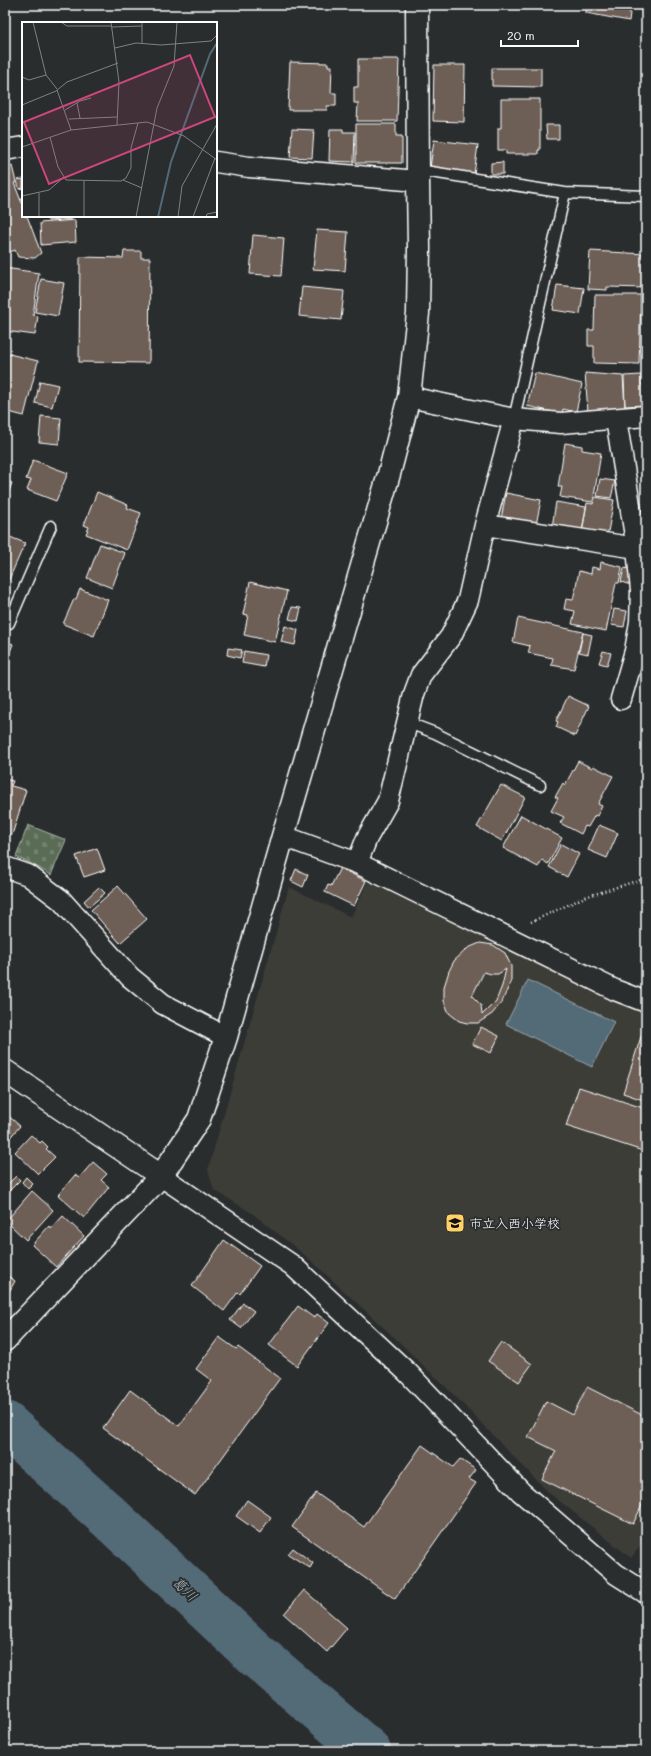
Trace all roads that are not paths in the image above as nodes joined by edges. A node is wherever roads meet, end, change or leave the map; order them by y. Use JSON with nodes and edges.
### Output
{"nodes":[{"id":1,"x":417,"y":5,"type":"edge"},
{"id":2,"x":22,"y":147,"type":"edge"},
{"id":3,"x":5,"y":150,"type":"edge"},
{"id":4,"x":217,"y":162,"type":"edge"},
{"id":5,"x":418,"y":176,"type":"junction"},
{"id":6,"x":565,"y":193,"type":"junction"},
{"id":7,"x":646,"y":196,"type":"edge"},
{"id":8,"x":409,"y":397,"type":"junction"},
{"id":9,"x":646,"y":416,"type":"edge"},
{"id":10,"x":514,"y":419,"type":"junction"},
{"id":11,"x":616,"y":419,"type":"junction"},
{"id":12,"x":485,"y":525,"type":"junction"},
{"id":13,"x":51,"y":526,"type":"dead end"},
{"id":14,"x":637,"y":548,"type":"junction"},
{"id":15,"x":5,"y":622,"type":"edge"},
{"id":16,"x":621,"y":699,"type":"dead end"},
{"id":17,"x":406,"y":722,"type":"junction"},
{"id":18,"x":540,"y":785,"type":"dead end"},
{"id":19,"x":282,"y":836,"type":"junction"},
{"id":20,"x":357,"y":863,"type":"junction"},
{"id":21,"x":5,"y":867,"type":"edge"},
{"id":22,"x":646,"y":1002,"type":"edge"},
{"id":23,"x":226,"y":1037,"type":"junction"},
{"id":24,"x":5,"y":1071,"type":"edge"},
{"id":25,"x":161,"y":1176,"type":"junction"},
{"id":26,"x":5,"y":1340,"type":"edge"},
{"id":27,"x":646,"y":1594,"type":"edge"}],
"edges":[{"from":1,"to":5,"type":"street"},
{"from":2,"to":3,"type":"street"},
{"from":4,"to":5,"type":"street"},
{"from":5,"to":6,"type":"lane"},
{"from":5,"to":8,"type":"street"},
{"from":6,"to":7,"type":"lane"},
{"from":6,"to":10,"type":"lane"},
{"from":8,"to":10,"type":"street"},
{"from":8,"to":19,"type":"street"},
{"from":9,"to":11,"type":"street"},
{"from":10,"to":11,"type":"street"},
{"from":10,"to":12,"type":"street"},
{"from":11,"to":14,"type":"street"},
{"from":12,"to":14,"type":"street"},
{"from":12,"to":17,"type":"street"},
{"from":13,"to":15,"type":"lane"},
{"from":14,"to":16,"type":"street"},
{"from":17,"to":18,"type":"lane"},
{"from":17,"to":20,"type":"street"},
{"from":19,"to":20,"type":"street"},
{"from":19,"to":23,"type":"street"},
{"from":20,"to":22,"type":"street"},
{"from":21,"to":23,"type":"street"},
{"from":23,"to":25,"type":"street"},
{"from":24,"to":25,"type":"street"},
{"from":25,"to":26,"type":"street"},
{"from":25,"to":27,"type":"street"}]}
